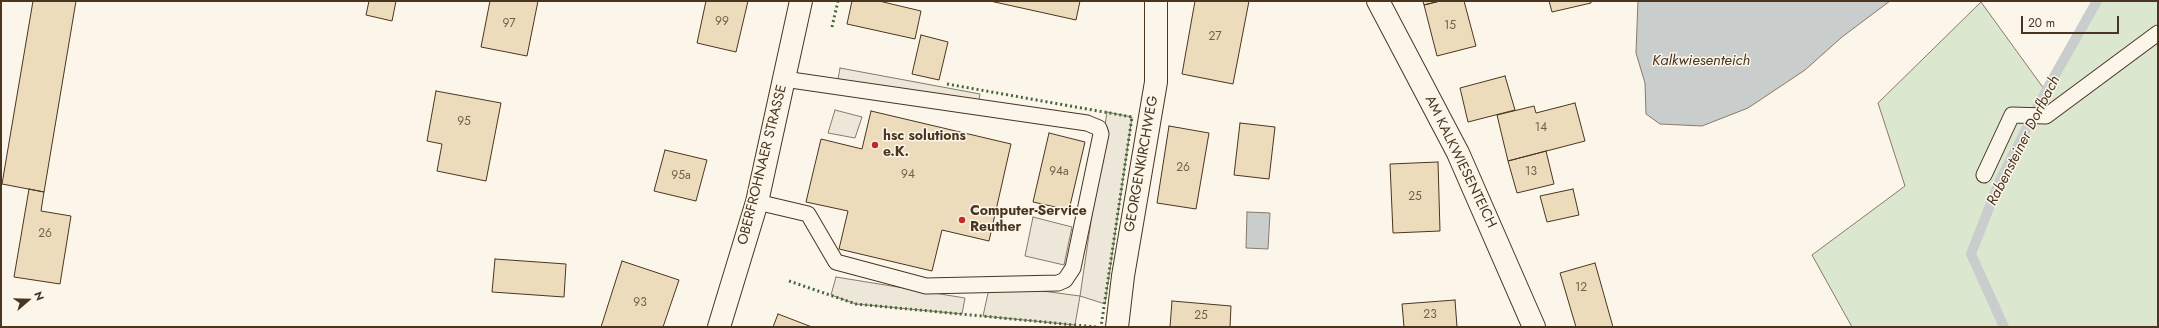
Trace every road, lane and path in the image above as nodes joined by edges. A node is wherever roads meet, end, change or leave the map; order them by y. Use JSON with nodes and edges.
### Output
{"nodes":[{"id":1,"x":801,"y":1,"type":"edge"},
{"id":2,"x":1156,"y":1,"type":"edge"},
{"id":3,"x":1378,"y":1,"type":"edge"},
{"id":4,"x":2158,"y":34,"type":"edge"},
{"id":5,"x":784,"y":79,"type":"junction"},
{"id":6,"x":1984,"y":175,"type":"dead end"},
{"id":7,"x":757,"y":202,"type":"junction"},
{"id":8,"x":719,"y":327,"type":"edge"},
{"id":9,"x":1117,"y":327,"type":"edge"},
{"id":10,"x":1534,"y":327,"type":"edge"}],
"edges":[{"from":1,"to":5,"type":"street","name":"OBERFROHNAER STRASSE"},
{"from":2,"to":9,"type":"street","name":"GEORGENKIRCHWEG"},
{"from":3,"to":10,"type":"street","name":"AM KALKWIESENTEICH"},
{"from":4,"to":6,"type":"lane"},
{"from":5,"to":7,"type":"street","name":"OBERFROHNAER STRASSE"},
{"from":5,"to":7,"type":"lane"},
{"from":7,"to":8,"type":"street","name":"OBERFROHNAER STRASSE"}]}
